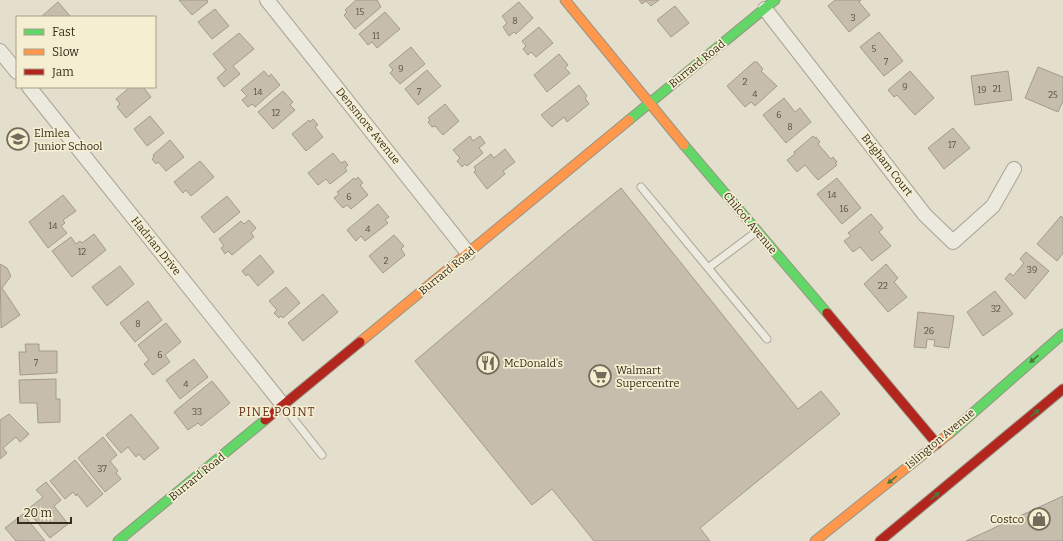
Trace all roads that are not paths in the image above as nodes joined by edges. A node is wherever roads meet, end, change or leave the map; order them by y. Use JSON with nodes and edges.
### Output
{"nodes":[{"id":1,"x":267,"y":0,"type":"edge"},
{"id":2,"x":565,"y":0,"type":"edge"},
{"id":3,"x":770,"y":4,"type":"edge"},
{"id":4,"x":0,"y":51,"type":"edge"},
{"id":5,"x":16,"y":71,"type":"edge"},
{"id":6,"x":30,"y":88,"type":"edge"},
{"id":7,"x":650,"y":103,"type":"junction"},
{"id":8,"x":1014,"y":169,"type":"dead end"},
{"id":9,"x":641,"y":187,"type":"dead end"},
{"id":10,"x":757,"y":231,"type":"junction"},
{"id":11,"x":468,"y":253,"type":"junction"},
{"id":12,"x":708,"y":268,"type":"junction"},
{"id":13,"x":1063,"y":334,"type":"edge"},
{"id":14,"x":767,"y":339,"type":"dead end"},
{"id":15,"x":1063,"y":389,"type":"edge"},
{"id":16,"x":283,"y":405,"type":"junction"},
{"id":17,"x":936,"y":444,"type":"junction"},
{"id":18,"x":322,"y":455,"type":"dead end"},
{"id":19,"x":118,"y":541,"type":"edge"},
{"id":20,"x":815,"y":541,"type":"edge"},
{"id":21,"x":880,"y":541,"type":"edge"}],
"edges":[{"from":1,"to":11,"type":"street","name":"Densmore Avenue"},
{"from":2,"to":7,"type":"street","name":"Chilcot Avenue"},
{"from":3,"to":7,"type":"street","name":"Burrard Road"},
{"from":3,"to":8,"type":"street","name":"Brigham Court"},
{"from":4,"to":5,"type":"street"},
{"from":6,"to":16,"type":"street","name":"Hadrian Drive"},
{"from":7,"to":10,"type":"street","name":"Chilcot Avenue"},
{"from":7,"to":11,"type":"street","name":"Burrard Road"},
{"from":9,"to":12,"type":"lane"},
{"from":10,"to":12,"type":"lane"},
{"from":10,"to":17,"type":"street","name":"Chilcot Avenue"},
{"from":11,"to":16,"type":"street","name":"Burrard Road"},
{"from":12,"to":14,"type":"lane"},
{"from":13,"to":17,"type":"street","name":"Islington Avenue","one_way":true},
{"from":21,"to":15,"type":"street","one_way":true},
{"from":16,"to":18,"type":"lane"},
{"from":16,"to":19,"type":"street","name":"Burrard Road"},
{"from":17,"to":20,"type":"street","name":"Islington Avenue","one_way":true}]}
